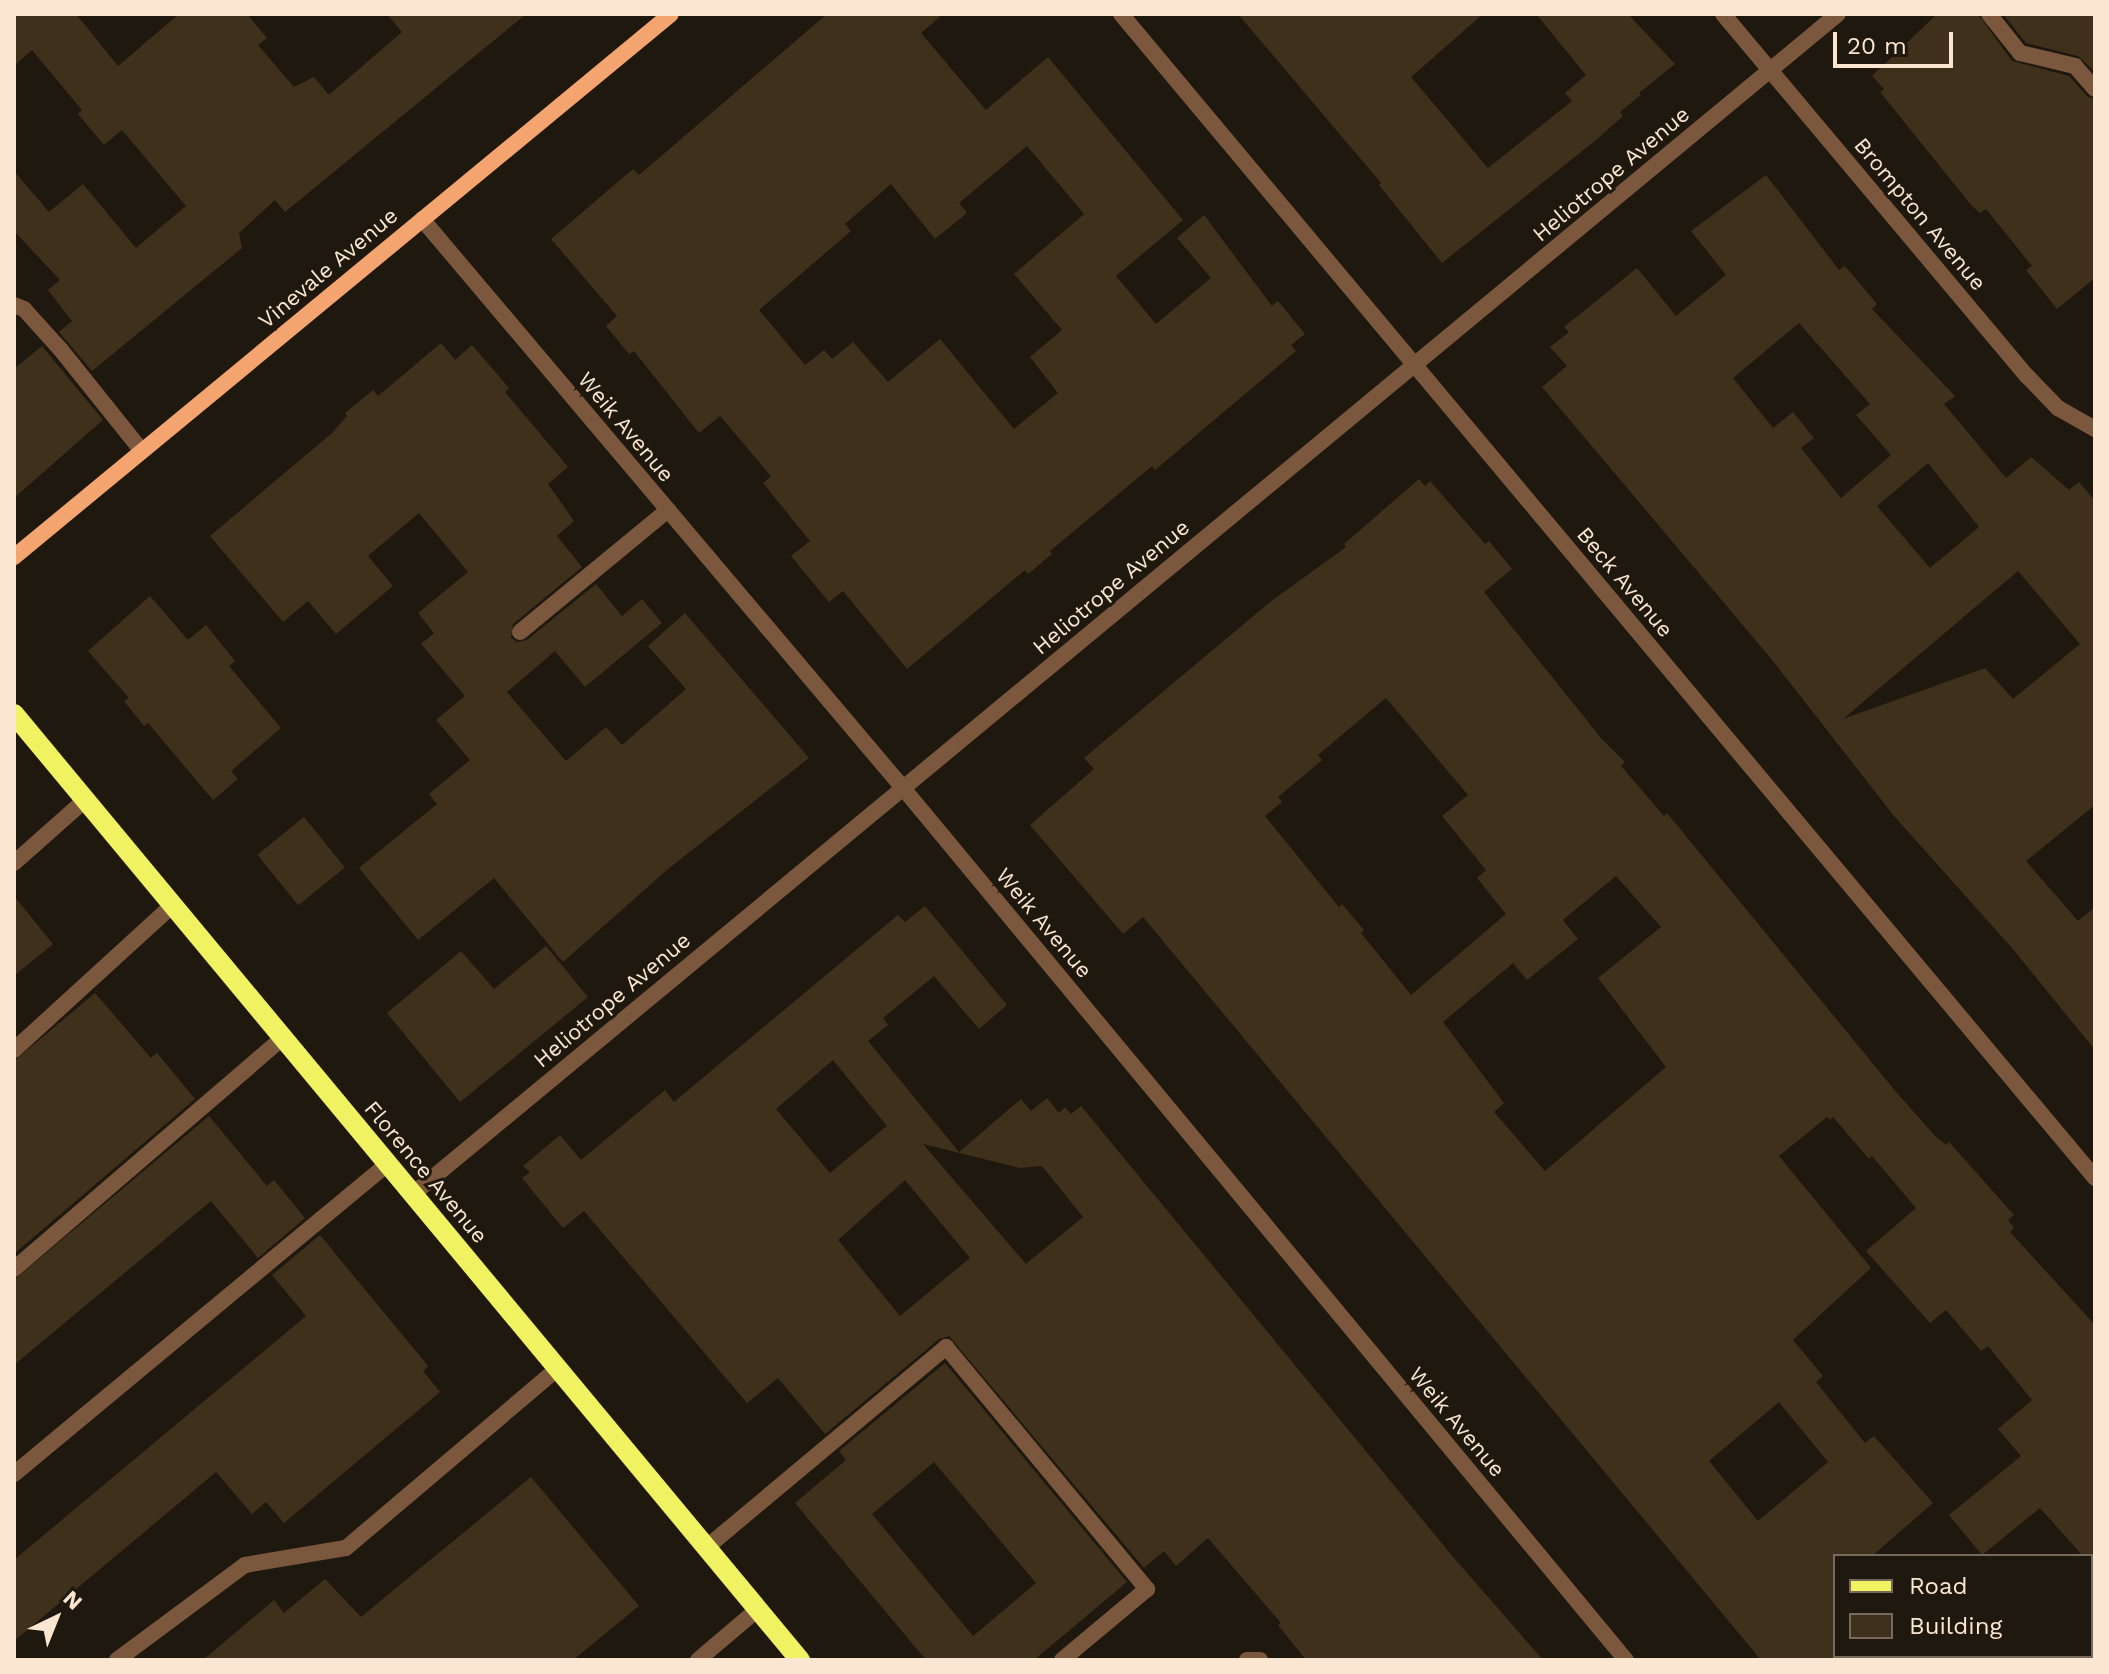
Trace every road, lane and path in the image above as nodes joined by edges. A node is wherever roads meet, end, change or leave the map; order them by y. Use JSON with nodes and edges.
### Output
{"nodes":[{"id":1,"x":671,"y":14,"type":"edge"},
{"id":2,"x":1121,"y":14,"type":"edge"},
{"id":3,"x":1723,"y":14,"type":"edge"},
{"id":4,"x":1838,"y":14,"type":"edge"},
{"id":5,"x":1989,"y":14,"type":"edge"},
{"id":6,"x":1770,"y":70,"type":"junction"},
{"id":7,"x":2095,"y":89,"type":"edge"},
{"id":8,"x":422,"y":219,"type":"junction"},
{"id":9,"x":14,"y":305,"type":"edge"},
{"id":10,"x":1414,"y":364,"type":"junction"},
{"id":11,"x":2095,"y":429,"type":"edge"},
{"id":12,"x":142,"y":451,"type":"junction"},
{"id":13,"x":668,"y":510,"type":"junction"},
{"id":14,"x":14,"y":557,"type":"edge"},
{"id":15,"x":520,"y":632,"type":"dead end"},
{"id":16,"x":14,"y":714,"type":"edge"},
{"id":17,"x":903,"y":788,"type":"junction"},
{"id":18,"x":85,"y":800,"type":"junction"},
{"id":19,"x":14,"y":863,"type":"edge"},
{"id":20,"x":173,"y":905,"type":"junction"},
{"id":21,"x":283,"y":1038,"type":"junction"},
{"id":22,"x":14,"y":1050,"type":"edge"},
{"id":23,"x":388,"y":1164,"type":"junction"},
{"id":24,"x":2095,"y":1178,"type":"edge"},
{"id":25,"x":413,"y":1194,"type":"junction"},
{"id":26,"x":14,"y":1269,"type":"edge"},
{"id":27,"x":558,"y":1368,"type":"junction"},
{"id":28,"x":14,"y":1474,"type":"edge"},
{"id":29,"x":707,"y":1547,"type":"junction"},
{"id":30,"x":758,"y":1609,"type":"junction"},
{"id":31,"x":117,"y":1660,"type":"edge"},
{"id":32,"x":698,"y":1660,"type":"edge"},
{"id":33,"x":800,"y":1660,"type":"edge"},
{"id":34,"x":1062,"y":1660,"type":"edge"},
{"id":35,"x":1247,"y":1660,"type":"edge"},
{"id":36,"x":1260,"y":1660,"type":"edge"},
{"id":37,"x":1626,"y":1660,"type":"edge"}],
"edges":[{"from":1,"to":8,"type":"street","name":"Vinevale Avenue"},
{"from":2,"to":10,"type":"street","name":"Beck Avenue"},
{"from":3,"to":6,"type":"street","name":"Brompton Avenue"},
{"from":4,"to":6,"type":"street","name":"Heliotrope Avenue"},
{"from":5,"to":7,"type":"street"},
{"from":6,"to":10,"type":"street","name":"Heliotrope Avenue"},
{"from":6,"to":11,"type":"street","name":"Brompton Avenue"},
{"from":8,"to":12,"type":"street","name":"Vinevale Avenue"},
{"from":8,"to":13,"type":"street","name":"Weik Avenue"},
{"from":9,"to":12,"type":"street"},
{"from":10,"to":17,"type":"street","name":"Heliotrope Avenue"},
{"from":10,"to":24,"type":"street","name":"Beck Avenue"},
{"from":12,"to":14,"type":"street","name":"Vinevale Avenue"},
{"from":13,"to":15,"type":"street"},
{"from":13,"to":17,"type":"street","name":"Weik Avenue"},
{"from":16,"to":18,"type":"main road","name":"Florence Avenue"},
{"from":17,"to":25,"type":"street","name":"Heliotrope Avenue"},
{"from":17,"to":37,"type":"street","name":"Weik Avenue"},
{"from":18,"to":19,"type":"street"},
{"from":18,"to":20,"type":"main road","name":"Florence Avenue"},
{"from":20,"to":21,"type":"main road","name":"Florence Avenue"},
{"from":20,"to":22,"type":"street"},
{"from":21,"to":23,"type":"main road","name":"Florence Avenue"},
{"from":21,"to":26,"type":"street"},
{"from":23,"to":25,"type":"main road","name":"Florence Avenue"},
{"from":23,"to":28,"type":"street"},
{"from":25,"to":27,"type":"main road","name":"Florence Avenue"},
{"from":27,"to":29,"type":"main road","name":"Florence Avenue"},
{"from":27,"to":31,"type":"street"},
{"from":29,"to":30,"type":"main road","name":"Florence Avenue"},
{"from":29,"to":34,"type":"street"},
{"from":30,"to":32,"type":"street"},
{"from":30,"to":33,"type":"main road","name":"Florence Avenue"},
{"from":35,"to":36,"type":"street"}]}
